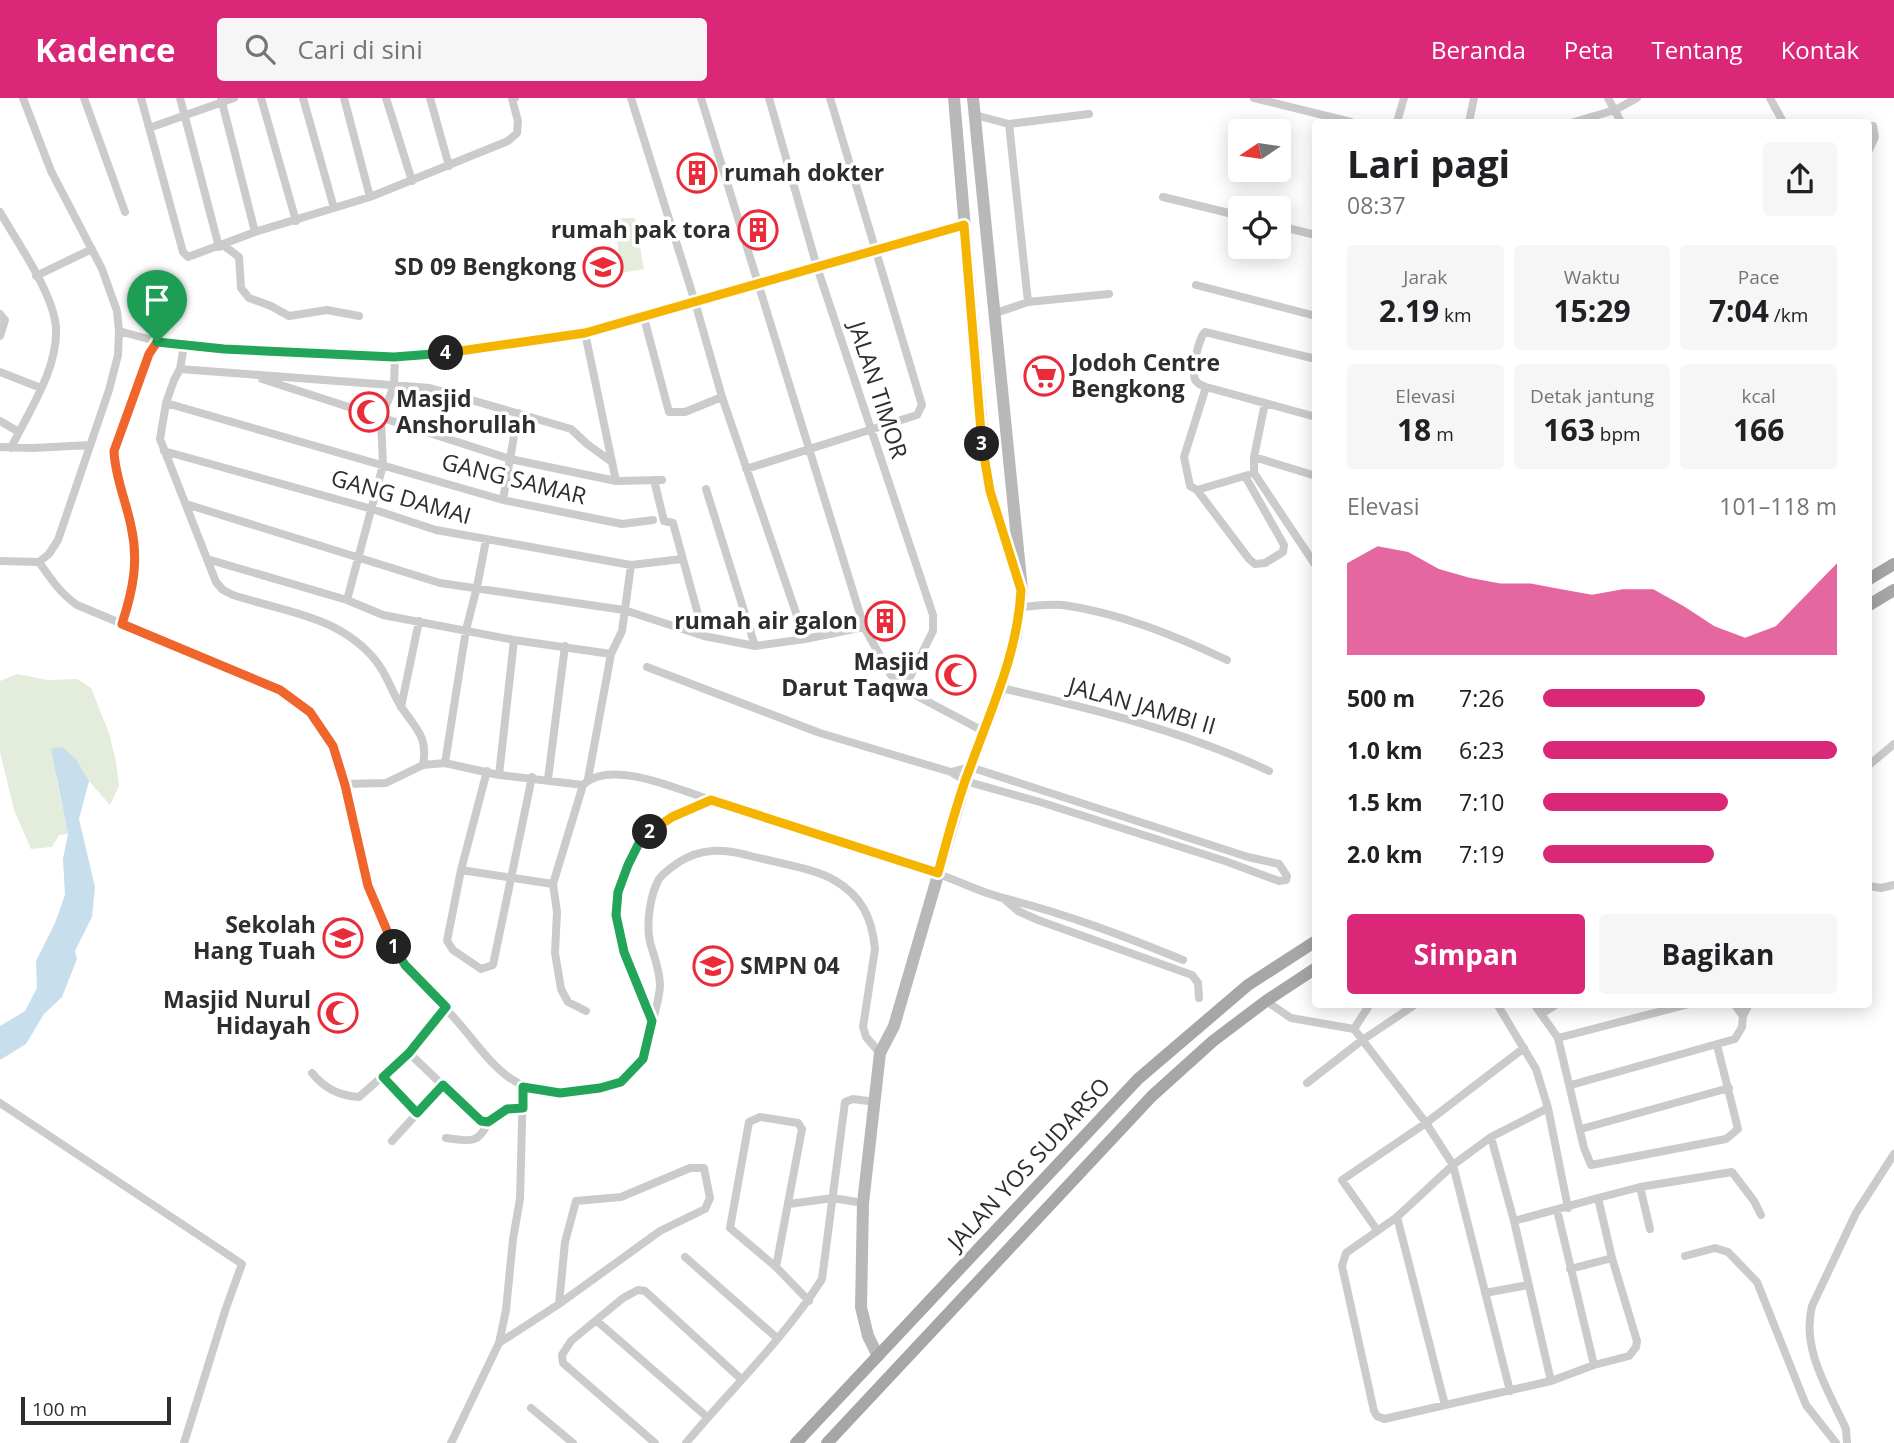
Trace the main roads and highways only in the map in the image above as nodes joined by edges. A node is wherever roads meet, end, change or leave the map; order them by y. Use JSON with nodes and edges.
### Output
{"nodes":[{"id":1,"x":954,"y":98,"type":"edge"},
{"id":2,"x":973,"y":98,"type":"edge"},
{"id":3,"x":991,"y":298,"type":"junction"},
{"id":4,"x":970,"y":300,"type":"junction"},
{"id":5,"x":1894,"y":564,"type":"edge"},
{"id":6,"x":1872,"y":577,"type":"edge"},
{"id":7,"x":1021,"y":590,"type":"junction"},
{"id":8,"x":1894,"y":590,"type":"edge"},
{"id":9,"x":1872,"y":603,"type":"edge"},
{"id":10,"x":1312,"y":943,"type":"edge"},
{"id":11,"x":1312,"y":971,"type":"edge"},
{"id":12,"x":1191,"y":1032,"type":"junction"},
{"id":13,"x":1205,"y":1049,"type":"junction"},
{"id":14,"x":1097,"y":1122,"type":"junction"},
{"id":15,"x":1115,"y":1136,"type":"junction"},
{"id":16,"x":878,"y":1356,"type":"junction"},
{"id":17,"x":796,"y":1443,"type":"edge"},
{"id":18,"x":827,"y":1443,"type":"edge"}],
"edges":[{"from":1,"to":4,"type":"main road"},
{"from":2,"to":3,"type":"main road"},
{"from":3,"to":4,"type":"main road"},
{"from":3,"to":7,"type":"main road"},
{"from":4,"to":7,"type":"main road"},
{"from":5,"to":6,"type":"main road"},
{"from":7,"to":16,"type":"main road"},
{"from":8,"to":9,"type":"main road"},
{"from":10,"to":12,"type":"main road","name":"JALAN YOS SUDARSO"},
{"from":11,"to":13,"type":"main road","name":"JALAN YOS SUDARSO"},
{"from":12,"to":13,"type":"main road"},
{"from":12,"to":14,"type":"main road","name":"JALAN YOS SUDARSO"},
{"from":13,"to":15,"type":"main road","name":"JALAN YOS SUDARSO"},
{"from":14,"to":15,"type":"main road"},
{"from":14,"to":16,"type":"main road","name":"JALAN YOS SUDARSO"},
{"from":15,"to":18,"type":"main road","name":"JALAN YOS SUDARSO"},
{"from":16,"to":17,"type":"main road","name":"JALAN YOS SUDARSO"}]}
